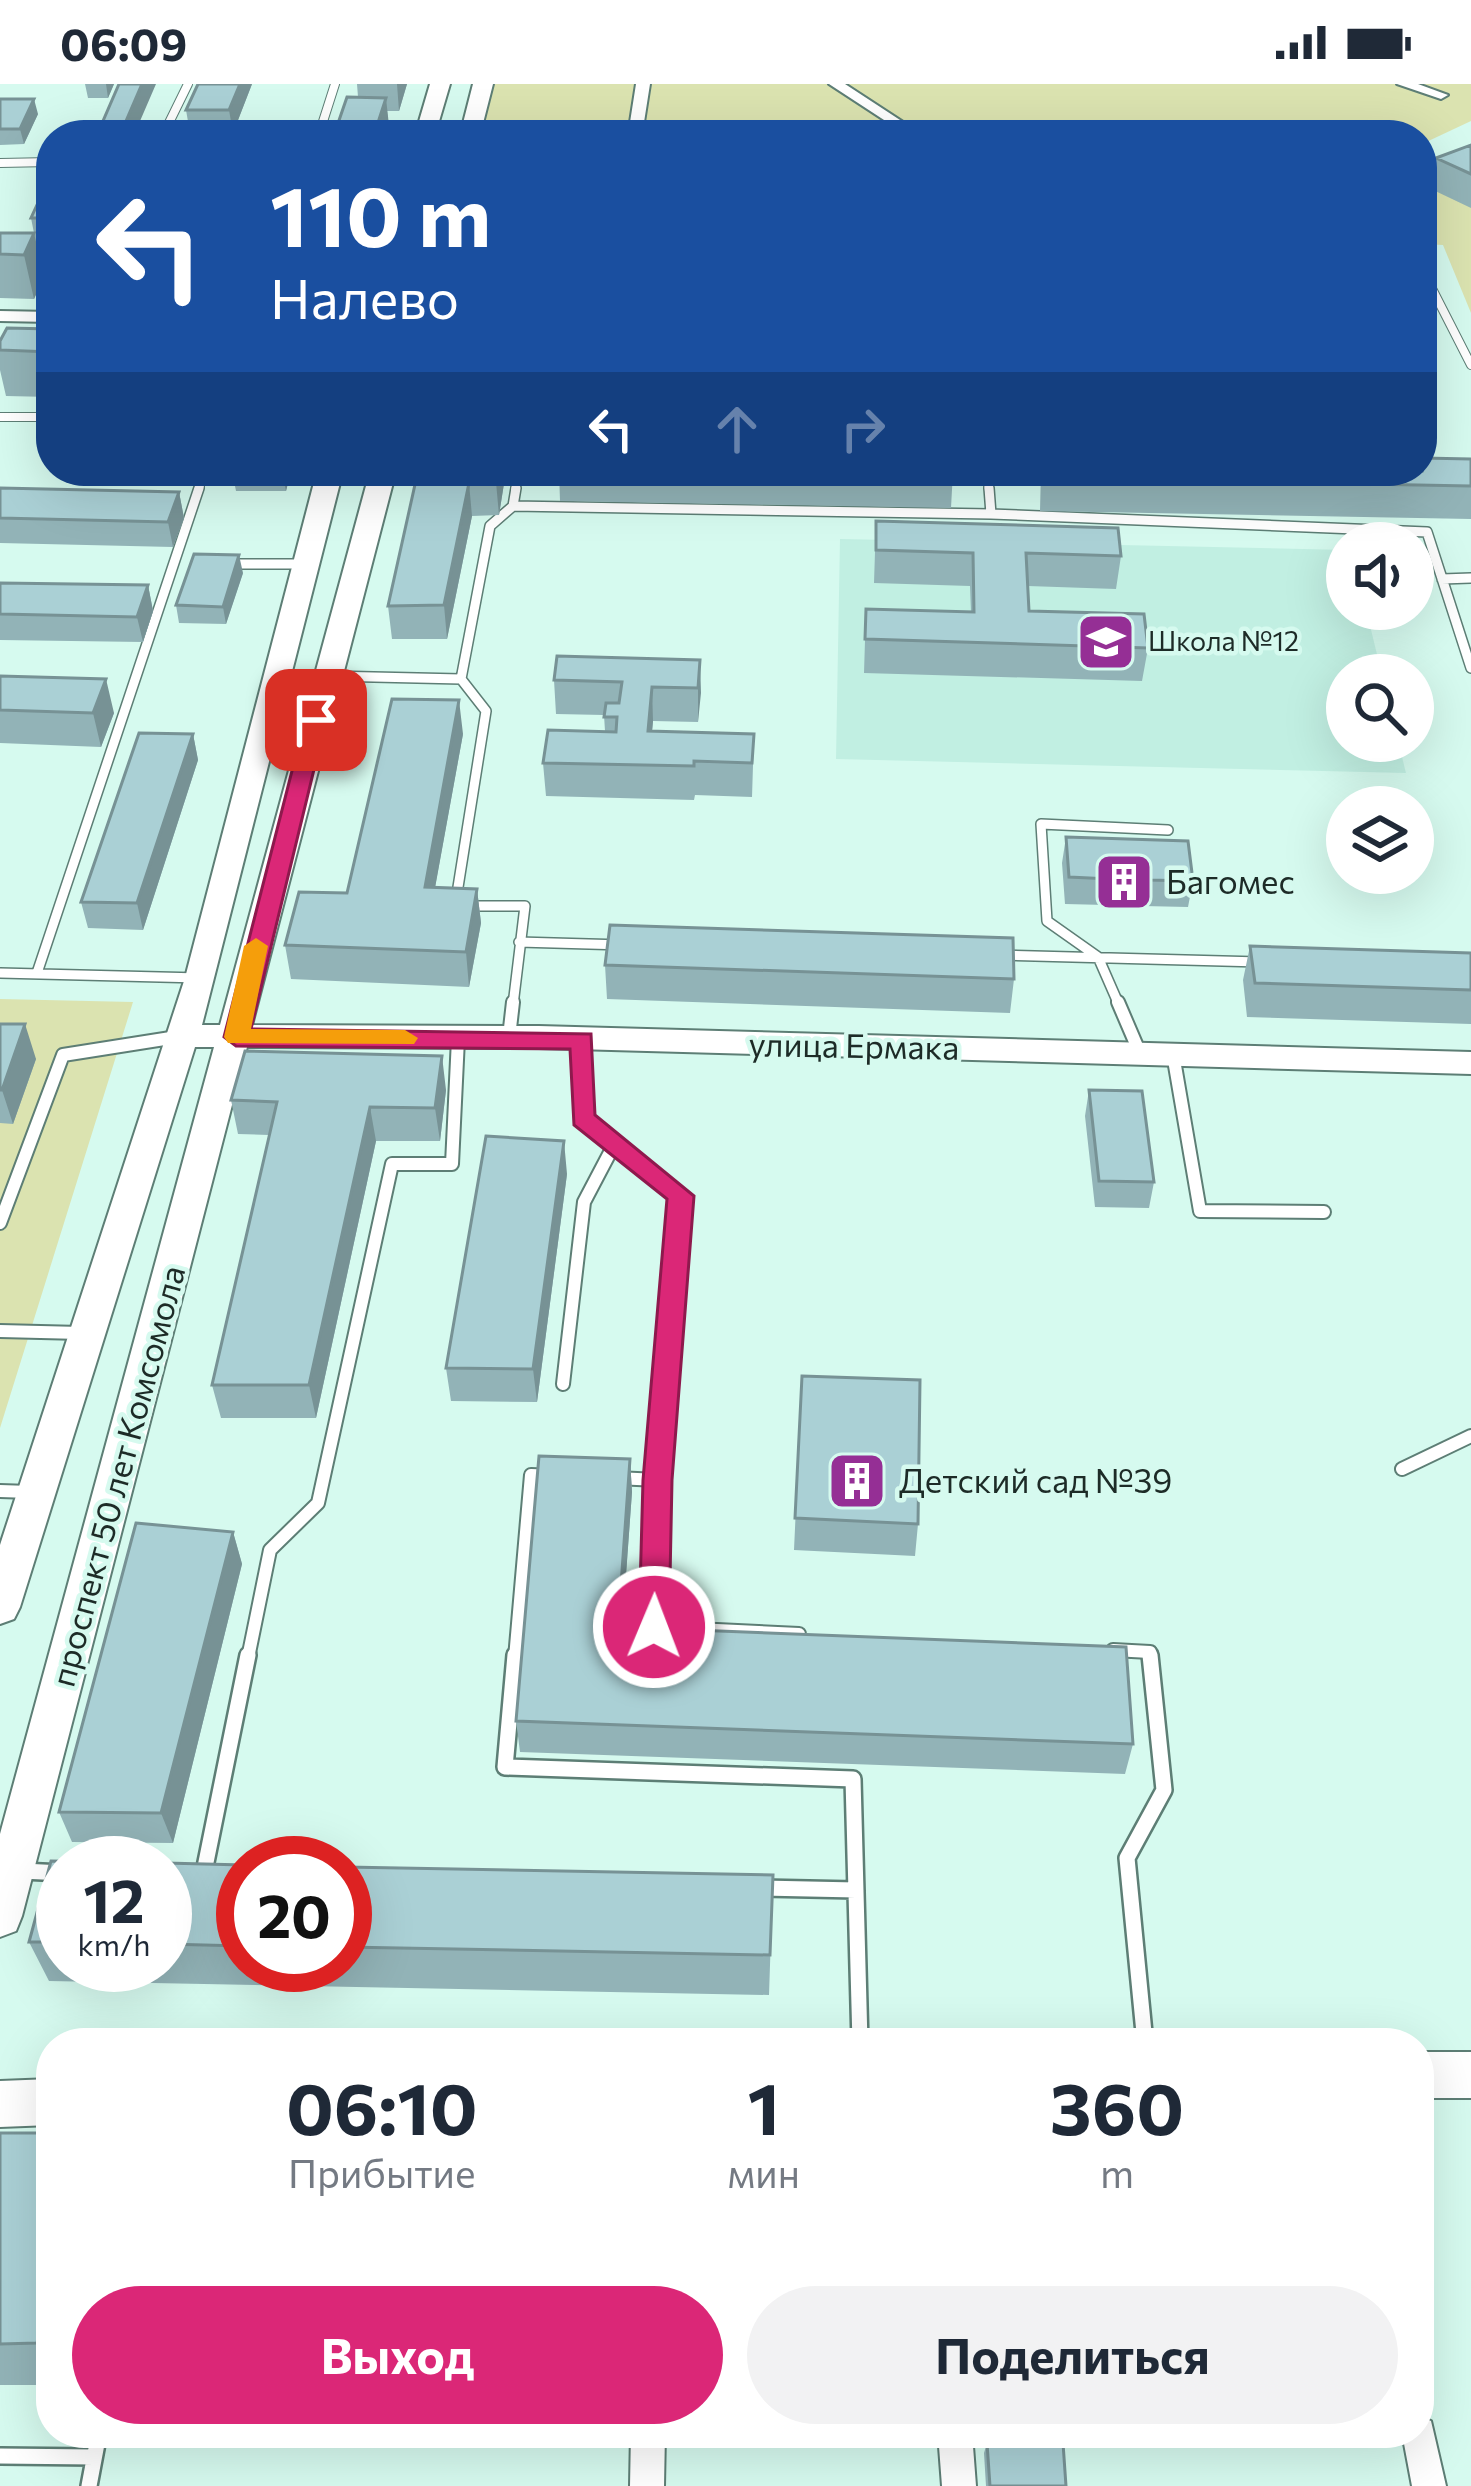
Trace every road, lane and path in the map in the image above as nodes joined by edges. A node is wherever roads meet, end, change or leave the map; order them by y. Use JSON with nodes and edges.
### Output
{"nodes":[{"id":1,"x":188,"y":84,"type":"edge"},
{"id":2,"x":335,"y":84,"type":"edge"},
{"id":3,"x":440,"y":84,"type":"edge"},
{"id":4,"x":483,"y":84,"type":"edge"},
{"id":5,"x":644,"y":84,"type":"edge"},
{"id":6,"x":836,"y":84,"type":"edge"},
{"id":7,"x":1404,"y":84,"type":"edge"},
{"id":8,"x":1441,"y":95,"type":"dead end"},
{"id":9,"x":170,"y":120,"type":"edge"},
{"id":10,"x":324,"y":120,"type":"edge"},
{"id":11,"x":430,"y":120,"type":"edge"},
{"id":12,"x":474,"y":120,"type":"edge"},
{"id":13,"x":638,"y":120,"type":"edge"},
{"id":14,"x":892,"y":120,"type":"edge"},
{"id":15,"x":36,"y":162,"type":"edge"},
{"id":16,"x":0,"y":163,"type":"edge"},
{"id":17,"x":0,"y":267,"type":"edge"},
{"id":18,"x":36,"y":268,"type":"edge"},
{"id":19,"x":1437,"y":298,"type":"edge"},
{"id":20,"x":0,"y":316,"type":"edge"},
{"id":21,"x":36,"y":316,"type":"edge"},
{"id":22,"x":1471,"y":365,"type":"edge"},
{"id":23,"x":0,"y":417,"type":"edge"},
{"id":24,"x":36,"y":417,"type":"edge"},
{"id":25,"x":200,"y":486,"type":"edge"},
{"id":26,"x":326,"y":486,"type":"edge"},
{"id":27,"x":379,"y":486,"type":"edge"},
{"id":28,"x":516,"y":486,"type":"edge"},
{"id":29,"x":988,"y":486,"type":"edge"},
{"id":30,"x":173,"y":500,"type":"edge"},
{"id":31,"x":195,"y":501,"type":"junction"},
{"id":32,"x":513,"y":506,"type":"junction"},
{"id":33,"x":991,"y":514,"type":"junction"},
{"id":34,"x":217,"y":563,"type":"edge"},
{"id":35,"x":306,"y":564,"type":"junction"},
{"id":36,"x":1471,"y":578,"type":"edge"},
{"id":37,"x":1442,"y":579,"type":"junction"},
{"id":38,"x":142,"y":587,"type":"edge"},
{"id":39,"x":166,"y":587,"type":"junction"},
{"id":40,"x":1471,"y":668,"type":"edge"},
{"id":41,"x":327,"y":676,"type":"junction"},
{"id":42,"x":461,"y":680,"type":"junction"},
{"id":43,"x":109,"y":692,"type":"edge"},
{"id":44,"x":131,"y":692,"type":"junction"},
{"id":45,"x":1168,"y":830,"type":"dead end"},
{"id":46,"x":519,"y":942,"type":"junction"},
{"id":47,"x":635,"y":945,"type":"edge"},
{"id":48,"x":982,"y":954,"type":"edge"},
{"id":49,"x":1098,"y":957,"type":"junction"},
{"id":50,"x":1284,"y":962,"type":"edge"},
{"id":51,"x":0,"y":973,"type":"edge"},
{"id":52,"x":37,"y":974,"type":"junction"},
{"id":53,"x":201,"y":978,"type":"junction"},
{"id":54,"x":184,"y":1036,"type":"junction"},
{"id":55,"x":236,"y":1037,"type":"junction"},
{"id":56,"x":509,"y":1038,"type":"junction"},
{"id":57,"x":458,"y":1039,"type":"junction"},
{"id":58,"x":583,"y":1040,"type":"junction"},
{"id":59,"x":1156,"y":1052,"type":"junction"},
{"id":60,"x":1471,"y":1063,"type":"edge"},
{"id":61,"x":615,"y":1144,"type":"junction"},
{"id":62,"x":1324,"y":1212,"type":"dead end"},
{"id":63,"x":0,"y":1223,"type":"edge"},
{"id":64,"x":0,"y":1330,"type":"edge"},
{"id":65,"x":88,"y":1334,"type":"junction"},
{"id":66,"x":563,"y":1384,"type":"dead end"},
{"id":67,"x":1471,"y":1436,"type":"edge"},
{"id":68,"x":1402,"y":1468,"type":"dead end"},
{"id":69,"x":573,"y":1477,"type":"edge"},
{"id":70,"x":594,"y":1477,"type":"edge"},
{"id":71,"x":658,"y":1480,"type":"junction"},
{"id":72,"x":0,"y":1491,"type":"edge"},
{"id":73,"x":37,"y":1492,"type":"junction"},
{"id":74,"x":0,"y":1607,"type":"edge"},
{"id":75,"x":819,"y":1635,"type":"edge"},
{"id":76,"x":1102,"y":1650,"type":"edge"},
{"id":77,"x":12,"y":1871,"type":"junction"},
{"id":78,"x":36,"y":1872,"type":"edge"},
{"id":79,"x":192,"y":1877,"type":"edge"},
{"id":80,"x":202,"y":1877,"type":"junction"},
{"id":81,"x":216,"y":1878,"type":"edge"},
{"id":82,"x":740,"y":1888,"type":"edge"},
{"id":83,"x":856,"y":1890,"type":"junction"},
{"id":84,"x":0,"y":1916,"type":"edge"},
{"id":85,"x":860,"y":2028,"type":"edge"},
{"id":86,"x":1144,"y":2028,"type":"edge"},
{"id":87,"x":1434,"y":2075,"type":"edge"},
{"id":88,"x":1471,"y":2075,"type":"edge"},
{"id":89,"x":36,"y":2103,"type":"edge"},
{"id":90,"x":0,"y":2104,"type":"edge"},
{"id":91,"x":96,"y":2448,"type":"edge"},
{"id":92,"x":648,"y":2448,"type":"edge"},
{"id":93,"x":956,"y":2448,"type":"edge"},
{"id":94,"x":1422,"y":2448,"type":"edge"},
{"id":95,"x":0,"y":2456,"type":"edge"},
{"id":96,"x":94,"y":2457,"type":"junction"},
{"id":97,"x":89,"y":2486,"type":"edge"},
{"id":98,"x":647,"y":2486,"type":"edge"},
{"id":99,"x":958,"y":2486,"type":"edge"},
{"id":100,"x":1429,"y":2486,"type":"edge"}],
"edges":[{"from":1,"to":9,"type":"lane"},
{"from":2,"to":10,"type":"lane"},
{"from":3,"to":11,"type":"main road"},
{"from":4,"to":12,"type":"main road"},
{"from":5,"to":13,"type":"street"},
{"from":6,"to":14,"type":"street"},
{"from":7,"to":8,"type":"street"},
{"from":15,"to":16,"type":"lane"},
{"from":17,"to":18,"type":"lane"},
{"from":19,"to":22,"type":"lane"},
{"from":20,"to":21,"type":"street"},
{"from":23,"to":24,"type":"lane"},
{"from":25,"to":31,"type":"lane"},
{"from":26,"to":35,"type":"main road","name":"проспект 50 лет Комсомола"},
{"from":27,"to":41,"type":"main road","name":"проспект 50 лет Комсомола"},
{"from":28,"to":32,"type":"lane"},
{"from":29,"to":33,"type":"lane"},
{"from":30,"to":31,"type":"lane"},
{"from":31,"to":39,"type":"lane"},
{"from":32,"to":33,"type":"lane"},
{"from":32,"to":42,"type":"lane"},
{"from":33,"to":37,"type":"lane"},
{"from":34,"to":35,"type":"lane"},
{"from":35,"to":53,"type":"main road","name":"проспект 50 лет Комсомола"},
{"from":36,"to":37,"type":"lane"},
{"from":37,"to":40,"type":"lane"},
{"from":38,"to":39,"type":"lane"},
{"from":39,"to":44,"type":"lane"},
{"from":41,"to":42,"type":"lane"},
{"from":41,"to":55,"type":"main road","name":"проспект 50 лет Комсомола"},
{"from":42,"to":46,"type":"lane"},
{"from":43,"to":44,"type":"lane"},
{"from":44,"to":52,"type":"lane"},
{"from":45,"to":49,"type":"lane"},
{"from":46,"to":47,"type":"lane"},
{"from":46,"to":56,"type":"lane"},
{"from":48,"to":49,"type":"lane"},
{"from":49,"to":50,"type":"lane"},
{"from":49,"to":59,"type":"lane"},
{"from":51,"to":52,"type":"lane"},
{"from":52,"to":53,"type":"lane"},
{"from":53,"to":54,"type":"main road","name":"проспект 50 лет Комсомола"},
{"from":54,"to":55,"type":"main road"},
{"from":54,"to":63,"type":"lane"},
{"from":54,"to":65,"type":"main road","name":"проспект 50 лет Комсомола"},
{"from":55,"to":57,"type":"main road","name":"улица Ермака"},
{"from":55,"to":77,"type":"main road","name":"проспект 50 лет Комсомола"},
{"from":56,"to":57,"type":"main road","name":"улица Ермака"},
{"from":56,"to":58,"type":"main road","name":"улица Ермака"},
{"from":57,"to":80,"type":"lane"},
{"from":58,"to":59,"type":"main road","name":"улица Ермака"},
{"from":58,"to":61,"type":"lane"},
{"from":59,"to":60,"type":"main road","name":"улица Ермака"},
{"from":59,"to":62,"type":"lane"},
{"from":61,"to":66,"type":"lane"},
{"from":61,"to":71,"type":"lane"},
{"from":64,"to":65,"type":"lane"},
{"from":65,"to":73,"type":"main road","name":"проспект 50 лет Комсомола"},
{"from":67,"to":68,"type":"lane"},
{"from":69,"to":83,"type":"lane"},
{"from":70,"to":71,"type":"lane"},
{"from":71,"to":75,"type":"lane"},
{"from":72,"to":73,"type":"lane"},
{"from":73,"to":74,"type":"main road","name":"проспект 50 лет Комсомола"},
{"from":76,"to":86,"type":"lane"},
{"from":77,"to":78,"type":"lane"},
{"from":77,"to":84,"type":"main road","name":"проспект 50 лет Комсомола"},
{"from":79,"to":80,"type":"lane"},
{"from":80,"to":81,"type":"lane"},
{"from":82,"to":83,"type":"lane"},
{"from":83,"to":85,"type":"lane"},
{"from":87,"to":88,"type":"main road"},
{"from":89,"to":90,"type":"main road"},
{"from":91,"to":96,"type":"lane"},
{"from":92,"to":98,"type":"street"},
{"from":93,"to":99,"type":"street"},
{"from":94,"to":100,"type":"street"},
{"from":95,"to":96,"type":"lane"},
{"from":96,"to":97,"type":"lane"}]}
